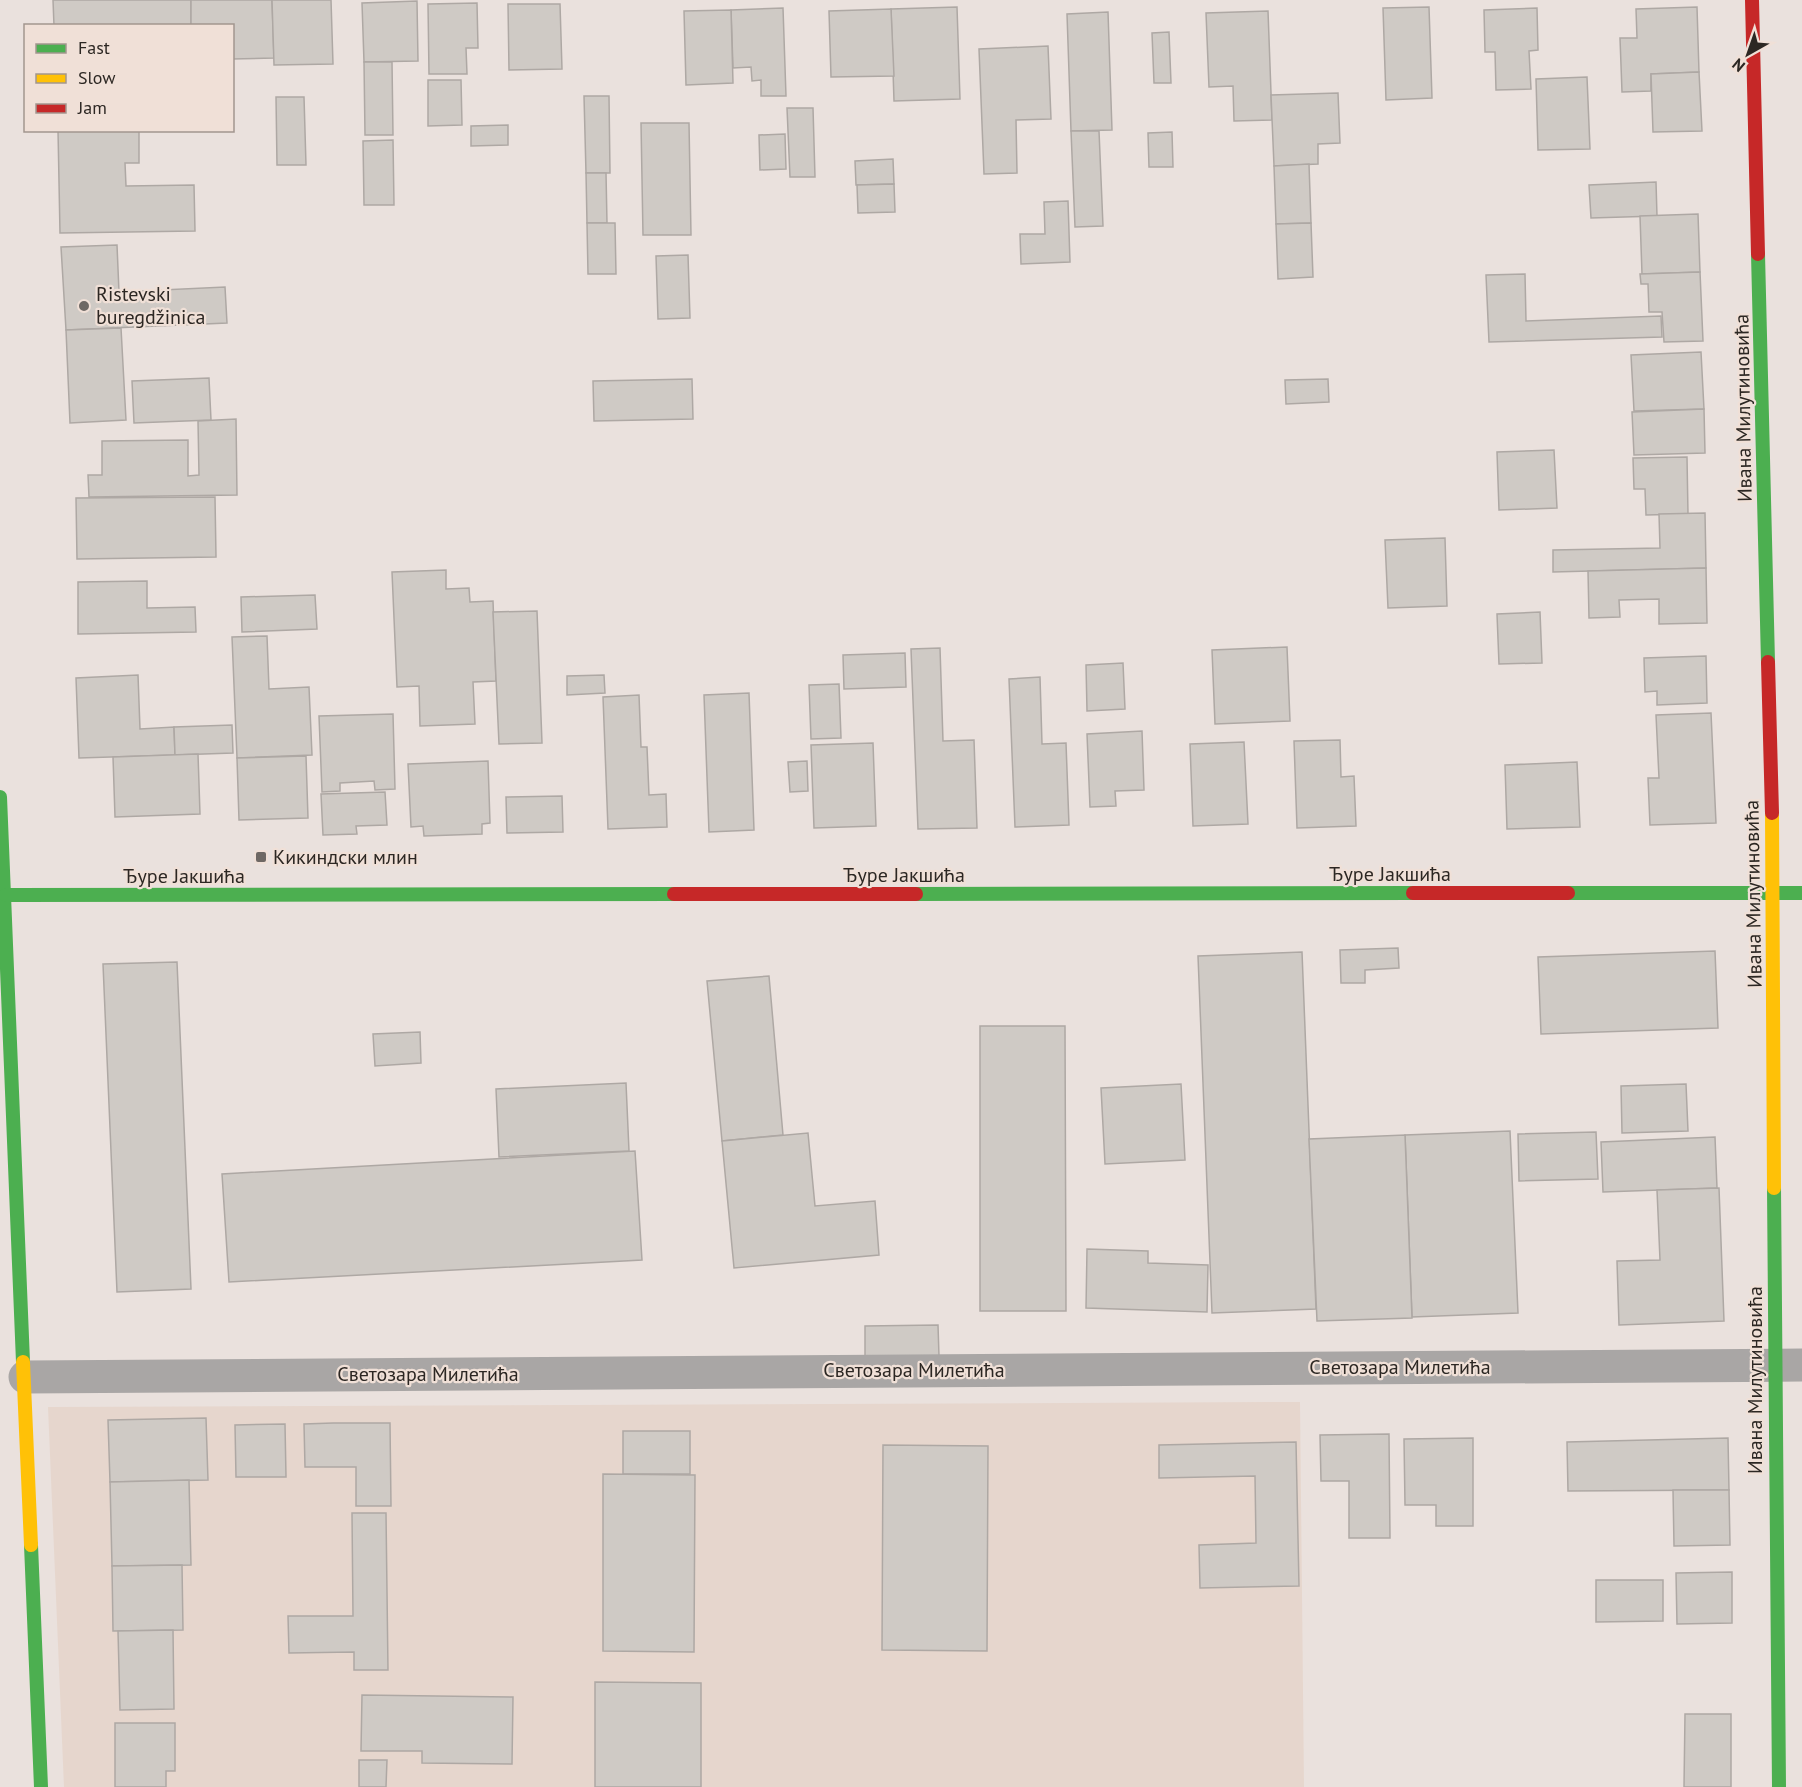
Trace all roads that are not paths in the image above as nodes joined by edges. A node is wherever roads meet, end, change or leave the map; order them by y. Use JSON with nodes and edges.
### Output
{"nodes":[{"id":1,"x":1752,"y":0,"type":"edge"},
{"id":2,"x":0,"y":796,"type":"edge"},
{"id":3,"x":1774,"y":893,"type":"junction"},
{"id":4,"x":1802,"y":893,"type":"edge"},
{"id":5,"x":6,"y":895,"type":"junction"},
{"id":6,"x":1788,"y":1364,"type":"edge"},
{"id":7,"x":25,"y":1377,"type":"junction"},
{"id":8,"x":40,"y":1787,"type":"edge"},
{"id":9,"x":1779,"y":1787,"type":"edge"}],
"edges":[{"from":1,"to":3,"type":"main road","name":"Ивана Милутиновића"},
{"from":2,"to":5,"type":"main road"},
{"from":3,"to":4,"type":"main road","name":"Ђуре Јакшића"},
{"from":3,"to":5,"type":"main road","name":"Ђуре Јакшића"},
{"from":3,"to":6,"type":"main road","name":"Ивана Милутиновића"},
{"from":5,"to":7,"type":"main road"},
{"from":6,"to":7,"type":"street","name":"Светозара Милетића"},
{"from":6,"to":9,"type":"main road","name":"Ивана Милутиновића"},
{"from":7,"to":8,"type":"main road"}]}
